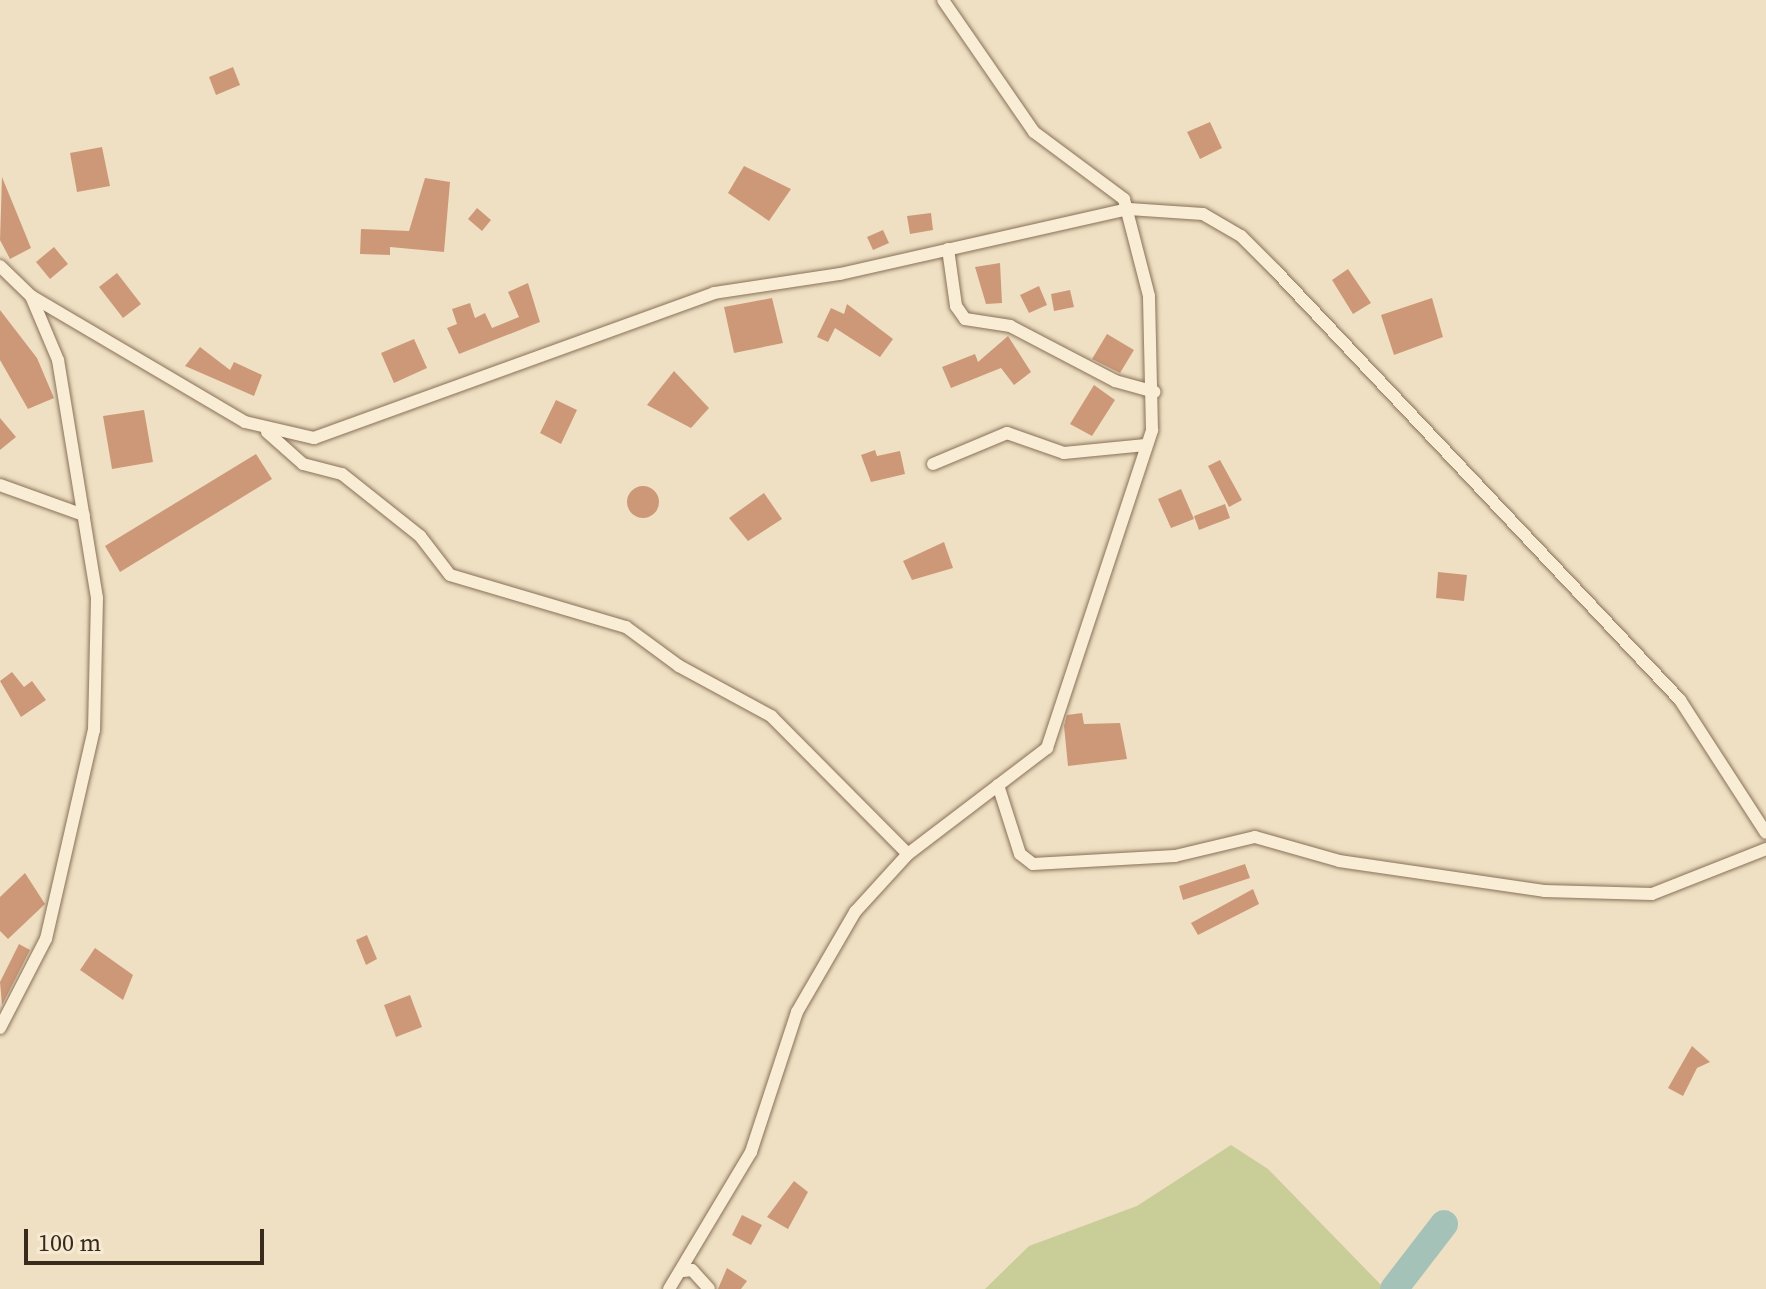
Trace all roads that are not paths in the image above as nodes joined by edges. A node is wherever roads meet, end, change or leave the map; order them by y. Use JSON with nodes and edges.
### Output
{"nodes":[{"id":1,"x":943,"y":0,"type":"edge"},
{"id":2,"x":1129,"y":209,"type":"junction"},
{"id":3,"x":948,"y":249,"type":"junction"},
{"id":4,"x":0,"y":266,"type":"edge"},
{"id":5,"x":31,"y":296,"type":"junction"},
{"id":6,"x":1155,"y":392,"type":"junction"},
{"id":7,"x":267,"y":432,"type":"junction"},
{"id":8,"x":314,"y":438,"type":"junction"},
{"id":9,"x":1146,"y":445,"type":"junction"},
{"id":10,"x":289,"y":454,"type":"junction"},
{"id":11,"x":933,"y":464,"type":"dead end"},
{"id":12,"x":0,"y":485,"type":"edge"},
{"id":13,"x":84,"y":515,"type":"junction"},
{"id":14,"x":998,"y":785,"type":"junction"},
{"id":15,"x":1766,"y":833,"type":"edge"},
{"id":16,"x":1766,"y":849,"type":"edge"},
{"id":17,"x":908,"y":854,"type":"junction"},
{"id":18,"x":0,"y":1028,"type":"edge"},
{"id":19,"x":683,"y":1271,"type":"junction"},
{"id":20,"x":669,"y":1289,"type":"edge"},
{"id":21,"x":709,"y":1289,"type":"edge"}],
"edges":[{"from":1,"to":2,"type":"street"},
{"from":2,"to":3,"type":"street"},
{"from":2,"to":6,"type":"street"},
{"from":2,"to":15,"type":"street"},
{"from":3,"to":6,"type":"street"},
{"from":3,"to":8,"type":"street"},
{"from":4,"to":5,"type":"street"},
{"from":5,"to":7,"type":"street"},
{"from":5,"to":13,"type":"street"},
{"from":6,"to":9,"type":"street"},
{"from":7,"to":8,"type":"street"},
{"from":7,"to":10,"type":"street"},
{"from":8,"to":10,"type":"street"},
{"from":9,"to":11,"type":"street"},
{"from":9,"to":14,"type":"street"},
{"from":10,"to":17,"type":"street"},
{"from":12,"to":13,"type":"street"},
{"from":13,"to":18,"type":"street"},
{"from":14,"to":16,"type":"street"},
{"from":14,"to":17,"type":"street"},
{"from":17,"to":19,"type":"street"},
{"from":19,"to":20,"type":"street"},
{"from":19,"to":21,"type":"street"}]}
